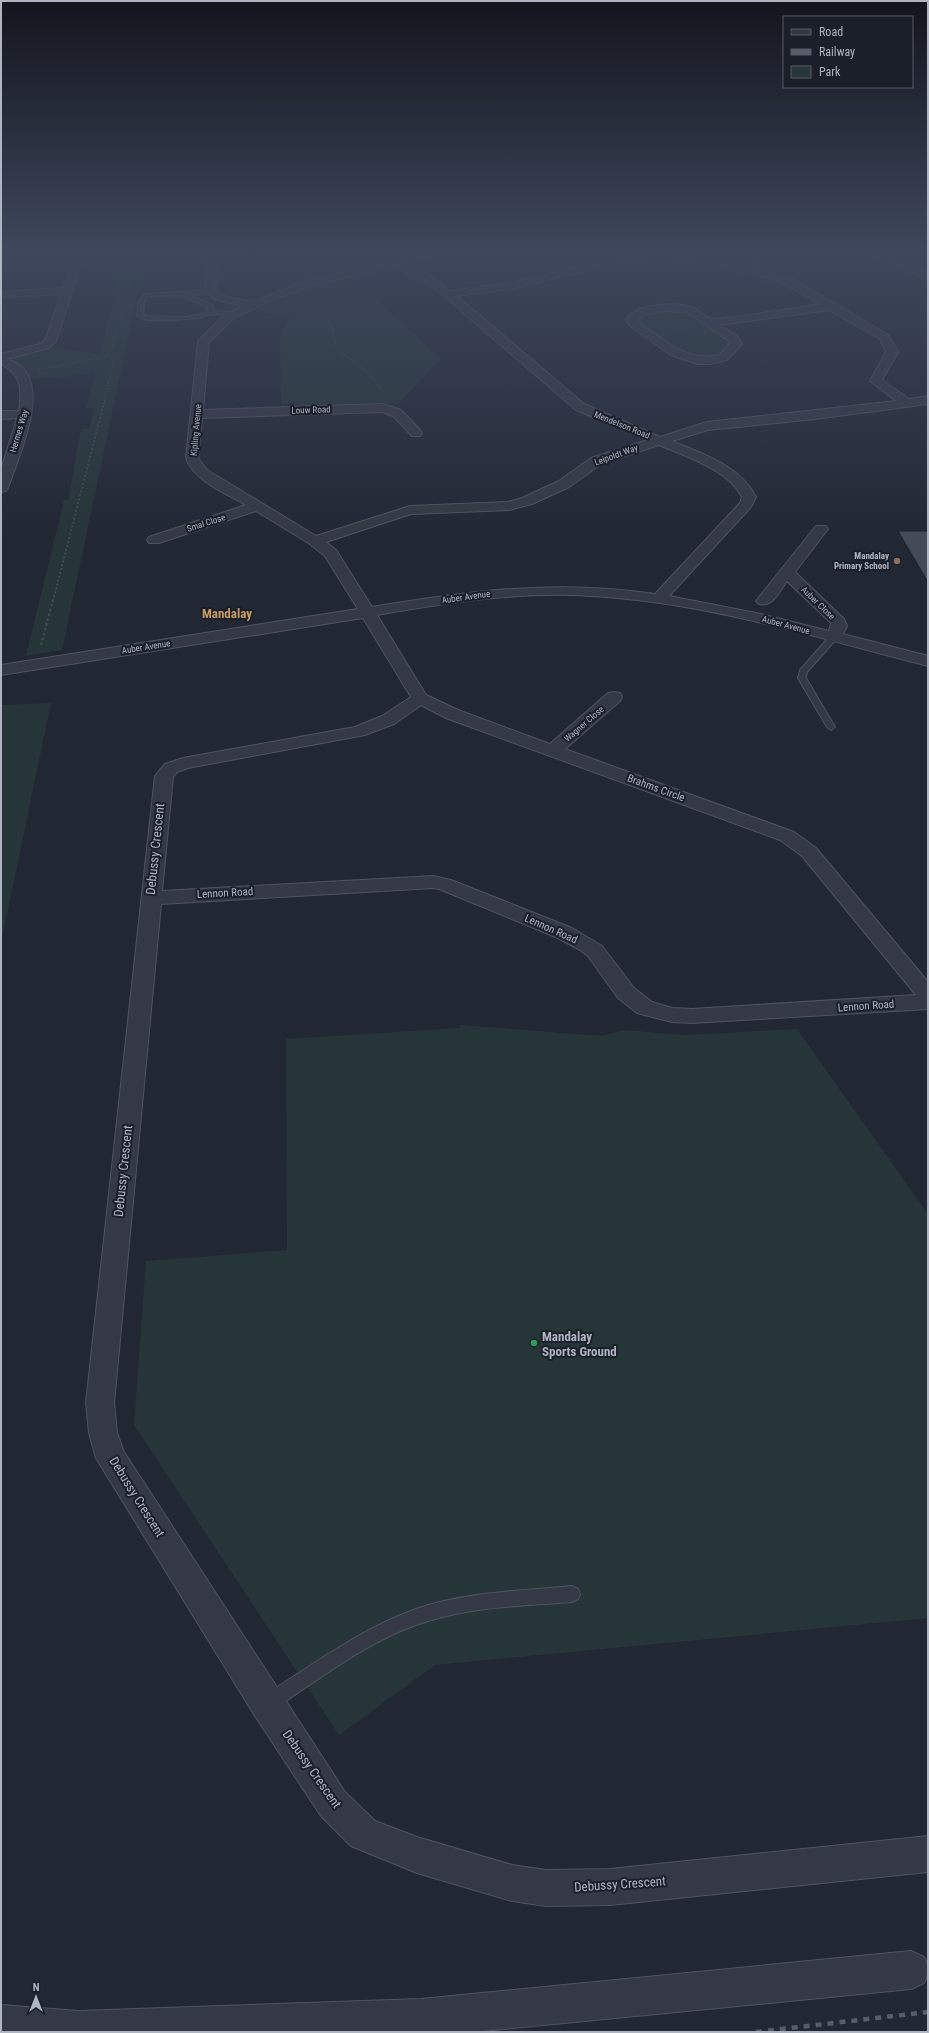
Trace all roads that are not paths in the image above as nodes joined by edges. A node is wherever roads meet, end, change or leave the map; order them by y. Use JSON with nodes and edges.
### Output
{"nodes":[{"id":1,"x":41,"y":347,"type":"edge"},
{"id":2,"x":203,"y":347,"type":"edge"},
{"id":3,"x":510,"y":347,"type":"edge"},
{"id":4,"x":668,"y":347,"type":"edge"},
{"id":5,"x":733,"y":347,"type":"edge"},
{"id":6,"x":889,"y":347,"type":"edge"},
{"id":7,"x":1,"y":358,"type":"edge"},
{"id":8,"x":928,"y":400,"type":"edge"},
{"id":9,"x":907,"y":403,"type":"junction"},
{"id":10,"x":25,"y":414,"type":"junction"},
{"id":11,"x":197,"y":414,"type":"junction"},
{"id":12,"x":1,"y":415,"type":"edge"},
{"id":13,"x":416,"y":433,"type":"dead end"},
{"id":14,"x":659,"y":440,"type":"junction"},
{"id":15,"x":1,"y":488,"type":"edge"},
{"id":16,"x":258,"y":506,"type":"junction"},
{"id":17,"x":821,"y":529,"type":"dead end"},
{"id":18,"x":154,"y":540,"type":"dead end"},
{"id":19,"x":315,"y":541,"type":"junction"},
{"id":20,"x":786,"y":572,"type":"junction"},
{"id":21,"x":658,"y":599,"type":"junction"},
{"id":22,"x":764,"y":601,"type":"dead end"},
{"id":23,"x":366,"y":612,"type":"junction"},
{"id":24,"x":834,"y":637,"type":"junction"},
{"id":25,"x":928,"y":661,"type":"edge"},
{"id":26,"x":1,"y":670,"type":"edge"},
{"id":27,"x":614,"y":697,"type":"dead end"},
{"id":28,"x":420,"y":698,"type":"junction"},
{"id":29,"x":831,"y":727,"type":"dead end"},
{"id":30,"x":554,"y":750,"type":"junction"},
{"id":31,"x":151,"y":898,"type":"junction"},
{"id":32,"x":928,"y":996,"type":"edge"},
{"id":33,"x":928,"y":1002,"type":"edge"},
{"id":34,"x":572,"y":1594,"type":"dead end"},
{"id":35,"x":267,"y":1704,"type":"junction"},
{"id":36,"x":928,"y":1854,"type":"edge"},
{"id":37,"x":911,"y":1970,"type":"dead end"},
{"id":38,"x":1,"y":2024,"type":"edge"}],
"edges":[{"from":1,"to":7,"type":"street"},
{"from":2,"to":11,"type":"street","name":"Kipling Avenue"},
{"from":3,"to":14,"type":"street","name":"Mendelson Road"},
{"from":4,"to":5,"type":"street"},
{"from":6,"to":9,"type":"street"},
{"from":7,"to":10,"type":"street","name":"Hermes Way"},
{"from":8,"to":9,"type":"street","name":"Leipoldt Way"},
{"from":9,"to":14,"type":"street","name":"Leipoldt Way"},
{"from":10,"to":12,"type":"street"},
{"from":10,"to":15,"type":"street","name":"Hermes Way"},
{"from":11,"to":13,"type":"street","name":"Louw Road"},
{"from":11,"to":16,"type":"street","name":"Kipling Avenue"},
{"from":14,"to":19,"type":"street","name":"Leipoldt Way"},
{"from":14,"to":21,"type":"street","name":"Mendelson Road"},
{"from":16,"to":18,"type":"street","name":"Smal Close"},
{"from":16,"to":19,"type":"street","name":"Kipling Avenue"},
{"from":17,"to":20,"type":"street"},
{"from":19,"to":23,"type":"street","name":"Kipling Avenue"},
{"from":20,"to":22,"type":"street"},
{"from":20,"to":24,"type":"street","name":"Auber Close"},
{"from":21,"to":23,"type":"street","name":"Auber Avenue"},
{"from":21,"to":24,"type":"street","name":"Auber Avenue"},
{"from":23,"to":26,"type":"street","name":"Auber Avenue"},
{"from":23,"to":28,"type":"street"},
{"from":24,"to":25,"type":"street","name":"Auber Avenue"},
{"from":24,"to":29,"type":"lane"},
{"from":27,"to":30,"type":"street","name":"Wagner Close"},
{"from":28,"to":30,"type":"street","name":"Brahms Circle"},
{"from":28,"to":31,"type":"street","name":"Debussy Crescent"},
{"from":30,"to":32,"type":"street","name":"Brahms Circle"},
{"from":31,"to":33,"type":"street","name":"Lennon Road"},
{"from":31,"to":35,"type":"street","name":"Debussy Crescent"},
{"from":34,"to":35,"type":"lane"},
{"from":35,"to":36,"type":"street","name":"Debussy Crescent"},
{"from":37,"to":38,"type":"street"}]}
